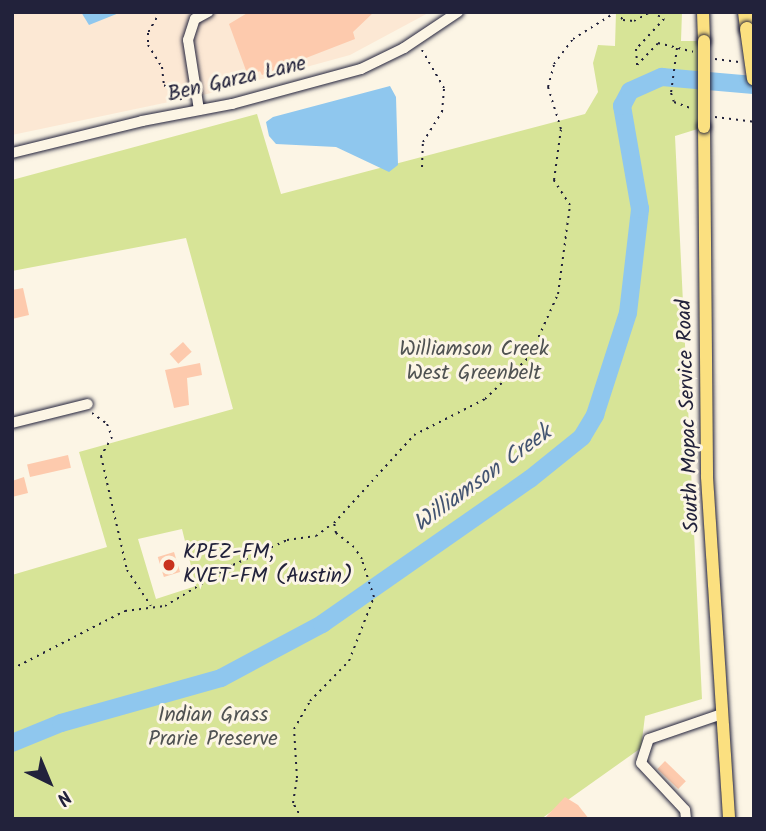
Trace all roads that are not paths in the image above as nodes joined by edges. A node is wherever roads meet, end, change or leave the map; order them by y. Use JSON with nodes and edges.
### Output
{"nodes":[{"id":1,"x":208,"y":12,"type":"edge"},
{"id":2,"x":458,"y":12,"type":"edge"},
{"id":3,"x":704,"y":12,"type":"edge"},
{"id":4,"x":745,"y":12,"type":"edge"},
{"id":5,"x":754,"y":79,"type":"edge"},
{"id":6,"x":199,"y":110,"type":"junction"},
{"id":7,"x":12,"y":153,"type":"edge"},
{"id":8,"x":86,"y":405,"type":"road end"},
{"id":9,"x":12,"y":423,"type":"edge"},
{"id":10,"x":722,"y":714,"type":"junction"},
{"id":11,"x":686,"y":819,"type":"edge"},
{"id":12,"x":729,"y":819,"type":"edge"}],
"edges":[{"from":1,"to":6,"type":"street"},
{"from":2,"to":6,"type":"street","name":"Ben Garza Lane"},
{"from":3,"to":10,"type":"main road","name":"South Mopac Service Road","bridge":true},
{"from":4,"to":5,"type":"highway","bridge":true},
{"from":6,"to":7,"type":"street","name":"Ben Garza Lane"},
{"from":8,"to":9,"type":"street"},
{"from":10,"to":11,"type":"street"},
{"from":10,"to":12,"type":"main road","name":"South Mopac Service Road"}]}
